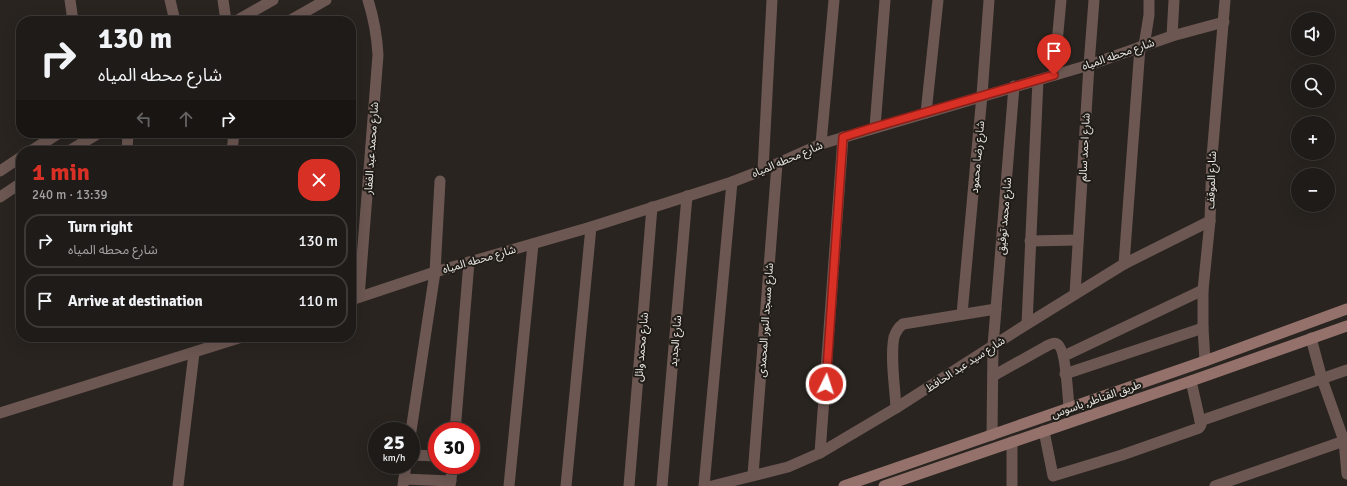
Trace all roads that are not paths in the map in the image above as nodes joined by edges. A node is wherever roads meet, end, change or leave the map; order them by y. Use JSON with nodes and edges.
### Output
{"nodes":[{"id":1,"x":70,"y":0,"type":"edge"},
{"id":2,"x":170,"y":0,"type":"edge"},
{"id":3,"x":223,"y":0,"type":"edge"},
{"id":4,"x":273,"y":0,"type":"edge"},
{"id":5,"x":326,"y":0,"type":"edge"},
{"id":6,"x":368,"y":0,"type":"edge"},
{"id":7,"x":772,"y":0,"type":"edge"},
{"id":8,"x":834,"y":0,"type":"edge"},
{"id":9,"x":885,"y":0,"type":"edge"},
{"id":10,"x":938,"y":0,"type":"edge"},
{"id":11,"x":989,"y":0,"type":"edge"},
{"id":12,"x":1061,"y":0,"type":"edge"},
{"id":13,"x":1094,"y":0,"type":"edge"},
{"id":14,"x":1149,"y":0,"type":"edge"},
{"id":15,"x":1174,"y":0,"type":"edge"},
{"id":16,"x":1226,"y":0,"type":"edge"},
{"id":17,"x":72,"y":16,"type":"edge"},
{"id":18,"x":174,"y":16,"type":"edge"},
{"id":19,"x":225,"y":16,"type":"edge"},
{"id":20,"x":245,"y":16,"type":"edge"},
{"id":21,"x":298,"y":16,"type":"edge"},
{"id":22,"x":1224,"y":22,"type":"junction"},
{"id":23,"x":1172,"y":36,"type":"junction"},
{"id":24,"x":1142,"y":47,"type":"junction"},
{"id":25,"x":1089,"y":65,"type":"junction"},
{"id":26,"x":1054,"y":75,"type":"junction"},
{"id":27,"x":1038,"y":80,"type":"junction"},
{"id":28,"x":1014,"y":86,"type":"junction"},
{"id":29,"x":982,"y":95,"type":"junction"},
{"id":30,"x":926,"y":113,"type":"junction"},
{"id":31,"x":875,"y":127,"type":"junction"},
{"id":32,"x":843,"y":137,"type":"junction"},
{"id":33,"x":50,"y":138,"type":"edge"},
{"id":34,"x":91,"y":138,"type":"edge"},
{"id":35,"x":821,"y":144,"type":"junction"},
{"id":36,"x":38,"y":146,"type":"edge"},
{"id":37,"x":77,"y":146,"type":"edge"},
{"id":38,"x":16,"y":160,"type":"edge"},
{"id":39,"x":776,"y":164,"type":"junction"},
{"id":40,"x":763,"y":170,"type":"junction"},
{"id":41,"x":0,"y":171,"type":"edge"},
{"id":42,"x":440,"y":181,"type":"dead end"},
{"id":43,"x":732,"y":182,"type":"junction"},
{"id":44,"x":16,"y":186,"type":"edge"},
{"id":45,"x":687,"y":196,"type":"junction"},
{"id":46,"x":0,"y":197,"type":"edge"},
{"id":47,"x":652,"y":207,"type":"junction"},
{"id":48,"x":1210,"y":221,"type":"junction"},
{"id":49,"x":591,"y":227,"type":"junction"},
{"id":50,"x":1078,"y":240,"type":"junction"},
{"id":51,"x":1030,"y":241,"type":"junction"},
{"id":52,"x":533,"y":244,"type":"junction"},
{"id":53,"x":469,"y":262,"type":"junction"},
{"id":54,"x":1124,"y":264,"type":"junction"},
{"id":55,"x":436,"y":272,"type":"junction"},
{"id":56,"x":356,"y":287,"type":"edge"},
{"id":57,"x":1203,"y":290,"type":"junction"},
{"id":58,"x":1075,"y":294,"type":"junction"},
{"id":59,"x":356,"y":298,"type":"edge"},
{"id":60,"x":996,"y":309,"type":"junction"},
{"id":61,"x":1347,"y":309,"type":"edge"},
{"id":62,"x":962,"y":314,"type":"junction"},
{"id":63,"x":1027,"y":324,"type":"junction"},
{"id":64,"x":1347,"y":326,"type":"edge"},
{"id":65,"x":1202,"y":328,"type":"junction"},
{"id":66,"x":1311,"y":338,"type":"junction"},
{"id":67,"x":214,"y":342,"type":"edge"},
{"id":68,"x":994,"y":346,"type":"junction"},
{"id":69,"x":194,"y":353,"type":"junction"},
{"id":70,"x":1064,"y":356,"type":"junction"},
{"id":71,"x":1205,"y":361,"type":"junction"},
{"id":72,"x":1347,"y":370,"type":"edge"},
{"id":73,"x":1066,"y":374,"type":"junction"},
{"id":74,"x":993,"y":376,"type":"junction"},
{"id":75,"x":1322,"y":379,"type":"junction"},
{"id":76,"x":1191,"y":381,"type":"junction"},
{"id":77,"x":896,"y":408,"type":"junction"},
{"id":78,"x":1068,"y":408,"type":"junction"},
{"id":79,"x":0,"y":413,"type":"edge"},
{"id":80,"x":1200,"y":421,"type":"junction"},
{"id":81,"x":412,"y":422,"type":"edge"},
{"id":82,"x":457,"y":422,"type":"edge"},
{"id":83,"x":1044,"y":431,"type":"junction"},
{"id":84,"x":992,"y":435,"type":"junction"},
{"id":85,"x":1345,"y":441,"type":"edge"},
{"id":86,"x":1012,"y":442,"type":"junction"},
{"id":87,"x":820,"y":454,"type":"junction"},
{"id":88,"x":452,"y":474,"type":"edge"},
{"id":89,"x":1347,"y":474,"type":"edge"},
{"id":90,"x":753,"y":475,"type":"junction"},
{"id":91,"x":404,"y":483,"type":"edge"},
{"id":92,"x":451,"y":484,"type":"edge"},
{"id":93,"x":1225,"y":485,"type":"edge"},
{"id":94,"x":178,"y":486,"type":"edge"},
{"id":95,"x":509,"y":486,"type":"edge"},
{"id":96,"x":566,"y":486,"type":"edge"},
{"id":97,"x":629,"y":486,"type":"edge"},
{"id":98,"x":662,"y":486,"type":"edge"},
{"id":99,"x":704,"y":486,"type":"edge"},
{"id":100,"x":712,"y":486,"type":"edge"},
{"id":101,"x":844,"y":486,"type":"edge"},
{"id":102,"x":884,"y":486,"type":"edge"},
{"id":103,"x":1012,"y":486,"type":"edge"}],
"edges":[{"from":1,"to":17,"type":"street"},
{"from":2,"to":18,"type":"street"},
{"from":3,"to":19,"type":"street"},
{"from":4,"to":20,"type":"street"},
{"from":5,"to":21,"type":"street"},
{"from":6,"to":56,"type":"street","name":"شارع محمد عبد الغفار"},
{"from":7,"to":40,"type":"street"},
{"from":8,"to":35,"type":"street"},
{"from":9,"to":31,"type":"street"},
{"from":10,"to":30,"type":"street"},
{"from":11,"to":29,"type":"street","name":"شارع رضا محمود"},
{"from":12,"to":26,"type":"street"},
{"from":13,"to":25,"type":"street","name":"شارع احمد سالم"},
{"from":14,"to":24,"type":"street"},
{"from":15,"to":23,"type":"street"},
{"from":16,"to":22,"type":"street","name":"شارع الموقف"},
{"from":22,"to":23,"type":"street","name":"شارع محطه المياه"},
{"from":22,"to":48,"type":"street","name":"شارع الموقف"},
{"from":23,"to":24,"type":"street","name":"شارع محطه المياه"},
{"from":24,"to":25,"type":"street","name":"شارع محطه المياه"},
{"from":24,"to":54,"type":"street"},
{"from":25,"to":26,"type":"street","name":"شارع محطه المياه"},
{"from":25,"to":50,"type":"street","name":"شارع احمد سالم"},
{"from":26,"to":27,"type":"street","name":"شارع محطه المياه"},
{"from":27,"to":28,"type":"street","name":"شارع محطه المياه"},
{"from":27,"to":51,"type":"street"},
{"from":28,"to":29,"type":"street","name":"شارع محطه المياه"},
{"from":28,"to":60,"type":"street","name":"شارع محمد توفيق"},
{"from":29,"to":30,"type":"street","name":"شارع محطه المياه"},
{"from":29,"to":62,"type":"street","name":"شارع رضا محمود"},
{"from":30,"to":31,"type":"street","name":"شارع محطه المياه"},
{"from":31,"to":32,"type":"street","name":"شارع محطه المياه"},
{"from":32,"to":35,"type":"street","name":"شارع محطه المياه"},
{"from":32,"to":87,"type":"street"},
{"from":33,"to":36,"type":"street"},
{"from":34,"to":37,"type":"street"},
{"from":35,"to":39,"type":"street","name":"شارع محطه المياه"},
{"from":38,"to":41,"type":"street"},
{"from":39,"to":40,"type":"street","name":"شارع محطه المياه"},
{"from":39,"to":90,"type":"street","name":"شارع مسجد النور المحمدى"},
{"from":40,"to":43,"type":"street","name":"شارع محطه المياه"},
{"from":42,"to":55,"type":"street"},
{"from":43,"to":45,"type":"street","name":"شارع محطه المياه"},
{"from":43,"to":99,"type":"street"},
{"from":44,"to":46,"type":"street"},
{"from":45,"to":47,"type":"street","name":"شارع محطه المياه"},
{"from":45,"to":98,"type":"street","name":"شارع الجديد"},
{"from":47,"to":49,"type":"street","name":"شارع محطه المياه"},
{"from":47,"to":97,"type":"street","name":"شارع محمد وائل"},
{"from":48,"to":54,"type":"street","name":"شارع سيد عبد الحافظ"},
{"from":48,"to":57,"type":"street","name":"شارع الموقف"},
{"from":49,"to":52,"type":"street","name":"شارع محطه المياه"},
{"from":49,"to":96,"type":"street"},
{"from":50,"to":51,"type":"street"},
{"from":50,"to":58,"type":"street","name":"شارع احمد سالم"},
{"from":51,"to":63,"type":"street"},
{"from":52,"to":53,"type":"street","name":"شارع محطه المياه"},
{"from":52,"to":95,"type":"street"},
{"from":53,"to":55,"type":"street","name":"شارع محطه المياه"},
{"from":53,"to":82,"type":"street"},
{"from":54,"to":58,"type":"street","name":"شارع سيد عبد الحافظ"},
{"from":55,"to":59,"type":"street","name":"شارع محطه المياه"},
{"from":55,"to":81,"type":"street"},
{"from":57,"to":65,"type":"street","name":"شارع الموقف"},
{"from":57,"to":70,"type":"street"},
{"from":58,"to":63,"type":"street","name":"شارع سيد عبد الحافظ"},
{"from":60,"to":62,"type":"street"},
{"from":60,"to":68,"type":"street","name":"شارع محمد توفيق"},
{"from":61,"to":71,"type":"main road","name":"طريق القناطر, باسوس"},
{"from":62,"to":77,"type":"street"},
{"from":63,"to":68,"type":"street","name":"شارع سيد عبد الحافظ"},
{"from":64,"to":66,"type":"main road","name":"طريق القناطر, باسوس"},
{"from":65,"to":71,"type":"street","name":"شارع الموقف"},
{"from":65,"to":73,"type":"street"},
{"from":66,"to":75,"type":"street"},
{"from":66,"to":76,"type":"main road","name":"طريق القناطر, باسوس"},
{"from":67,"to":69,"type":"street"},
{"from":68,"to":74,"type":"street","name":"شارع محمد توفيق"},
{"from":68,"to":77,"type":"street","name":"شارع سيد عبد الحافظ"},
{"from":69,"to":79,"type":"street"},
{"from":69,"to":94,"type":"street"},
{"from":70,"to":73,"type":"street"},
{"from":70,"to":74,"type":"street"},
{"from":71,"to":78,"type":"main road","name":"طريق القناطر, باسوس"},
{"from":72,"to":75,"type":"street"},
{"from":73,"to":78,"type":"street"},
{"from":74,"to":84,"type":"street","name":"شارع محمد توفيق"},
{"from":75,"to":80,"type":"street"},
{"from":75,"to":85,"type":"street"},
{"from":76,"to":80,"type":"street"},
{"from":76,"to":83,"type":"main road","name":"طريق القناطر, باسوس"},
{"from":77,"to":87,"type":"street","name":"شارع سيد عبد الحافظ"},
{"from":78,"to":84,"type":"main road","name":"طريق القناطر, باسوس"},
{"from":80,"to":83,"type":"street"},
{"from":83,"to":86,"type":"main road","name":"طريق القناطر, باسوس"},
{"from":84,"to":101,"type":"main road","name":"طريق القناطر, باسوس"},
{"from":85,"to":89,"type":"street"},
{"from":85,"to":93,"type":"street"},
{"from":86,"to":102,"type":"main road","name":"طريق القناطر, باسوس"},
{"from":86,"to":103,"type":"street"},
{"from":87,"to":90,"type":"street","name":"شارع سيد عبد الحافظ"},
{"from":88,"to":92,"type":"street"},
{"from":90,"to":100,"type":"street","name":"شارع سيد عبد الحافظ"},
{"from":91,"to":92,"type":"street"}]}
